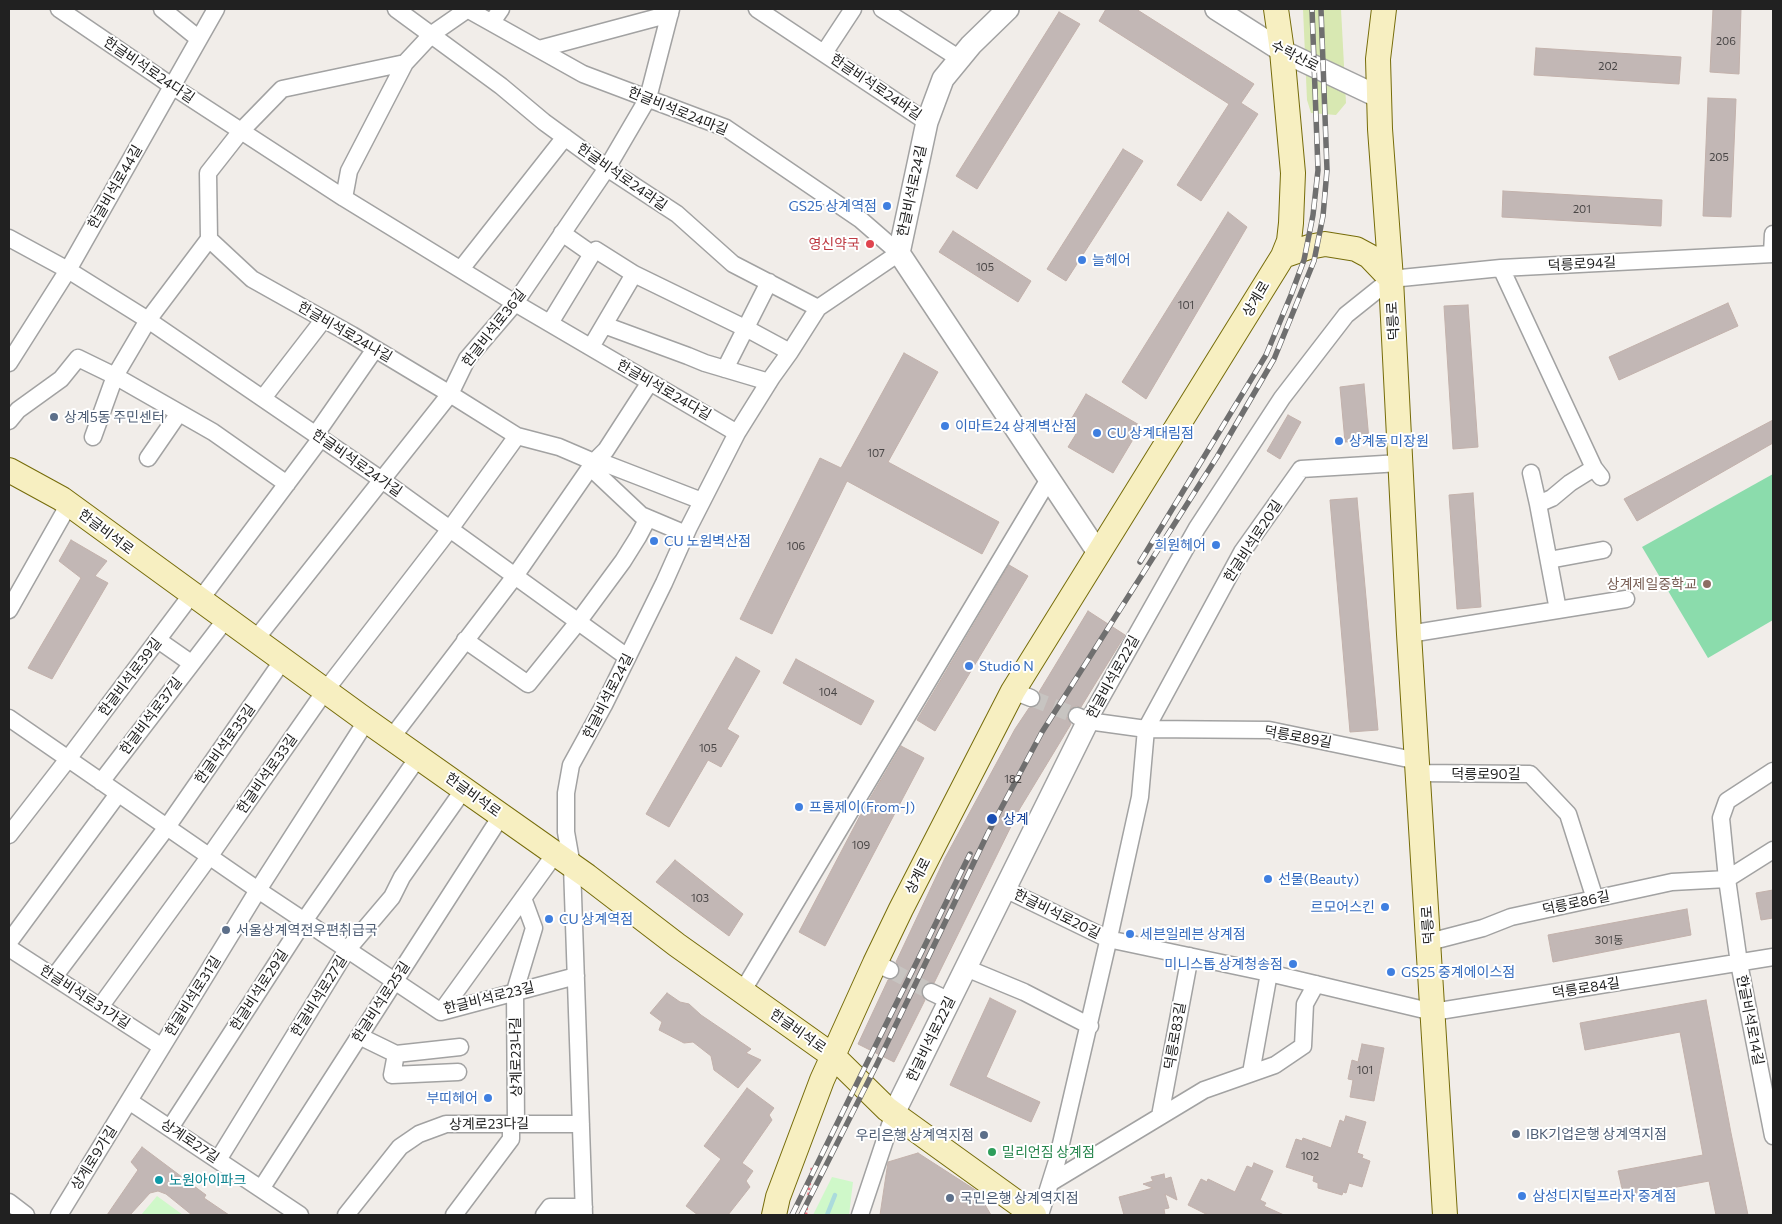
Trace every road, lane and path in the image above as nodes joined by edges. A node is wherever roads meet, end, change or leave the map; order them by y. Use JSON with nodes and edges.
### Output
{"nodes":[{"id":1,"x":59,"y":9,"type":"edge"},
{"id":2,"x":162,"y":9,"type":"edge"},
{"id":3,"x":216,"y":9,"type":"edge"},
{"id":4,"x":396,"y":9,"type":"edge"},
{"id":5,"x":468,"y":9,"type":"edge"},
{"id":6,"x":757,"y":9,"type":"edge"},
{"id":7,"x":853,"y":9,"type":"edge"},
{"id":8,"x":882,"y":9,"type":"edge"},
{"id":9,"x":1216,"y":9,"type":"edge"},
{"id":10,"x":1276,"y":9,"type":"edge"},
{"id":11,"x":1384,"y":9,"type":"edge"},
{"id":12,"x":671,"y":11,"type":"edge"},
{"id":13,"x":998,"y":12,"type":"edge"},
{"id":14,"x":497,"y":15,"type":"edge"},
{"id":15,"x":432,"y":34,"type":"junction"},
{"id":16,"x":199,"y":39,"type":"junction"},
{"id":17,"x":539,"y":49,"type":"junction"},
{"id":18,"x":1282,"y":51,"type":"junction"},
{"id":19,"x":824,"y":53,"type":"junction"},
{"id":20,"x":960,"y":59,"type":"junction"},
{"id":21,"x":405,"y":63,"type":"junction"},
{"id":22,"x":172,"y":86,"type":"junction"},
{"id":23,"x":1379,"y":97,"type":"junction"},
{"id":24,"x":648,"y":98,"type":"junction"},
{"id":25,"x":927,"y":122,"type":"junction"},
{"id":26,"x":241,"y":131,"type":"junction"},
{"id":27,"x":565,"y":137,"type":"junction"},
{"id":28,"x":607,"y":168,"type":"junction"},
{"id":29,"x":344,"y":198,"type":"junction"},
{"id":30,"x":562,"y":233,"type":"junction"},
{"id":31,"x":1773,"y":234,"type":"edge"},
{"id":32,"x":9,"y":238,"type":"edge"},
{"id":33,"x":209,"y":239,"type":"junction"},
{"id":34,"x":899,"y":253,"type":"junction"},
{"id":35,"x":592,"y":254,"type":"junction"},
{"id":36,"x":1773,"y":254,"type":"edge"},
{"id":37,"x":1283,"y":256,"type":"junction"},
{"id":38,"x":1501,"y":268,"type":"junction"},
{"id":39,"x":461,"y":269,"type":"junction"},
{"id":40,"x":68,"y":270,"type":"junction"},
{"id":41,"x":634,"y":274,"type":"junction"},
{"id":42,"x":1391,"y":280,"type":"junction"},
{"id":43,"x":769,"y":282,"type":"junction"},
{"id":44,"x":515,"y":303,"type":"junction"},
{"id":45,"x":818,"y":308,"type":"junction"},
{"id":46,"x":324,"y":319,"type":"junction"},
{"id":47,"x":148,"y":320,"type":"junction"},
{"id":48,"x":550,"y":324,"type":"junction"},
{"id":49,"x":604,"y":325,"type":"junction"},
{"id":50,"x":744,"y":329,"type":"junction"},
{"id":51,"x":591,"y":348,"type":"junction"},
{"id":52,"x":375,"y":349,"type":"junction"},
{"id":53,"x":790,"y":352,"type":"junction"},
{"id":54,"x":9,"y":363,"type":"edge"},
{"id":55,"x":725,"y":369,"type":"junction"},
{"id":56,"x":115,"y":376,"type":"junction"},
{"id":57,"x":650,"y":382,"type":"junction"},
{"id":58,"x":769,"y":382,"type":"junction"},
{"id":59,"x":450,"y":394,"type":"junction"},
{"id":60,"x":263,"y":398,"type":"junction"},
{"id":61,"x":179,"y":413,"type":"junction"},
{"id":62,"x":9,"y":421,"type":"edge"},
{"id":63,"x":737,"y":433,"type":"junction"},
{"id":64,"x":92,"y":436,"type":"dead end"},
{"id":65,"x":318,"y":436,"type":"junction"},
{"id":66,"x":516,"y":436,"type":"junction"},
{"id":67,"x":148,"y":458,"type":"dead end"},
{"id":68,"x":593,"y":463,"type":"junction"},
{"id":69,"x":1400,"y":463,"type":"junction"},
{"id":70,"x":9,"y":470,"type":"edge"},
{"id":71,"x":1531,"y":473,"type":"dead end"},
{"id":72,"x":1049,"y":478,"type":"junction"},
{"id":73,"x":382,"y":480,"type":"junction"},
{"id":74,"x":287,"y":484,"type":"junction"},
{"id":75,"x":702,"y":502,"type":"junction"},
{"id":76,"x":69,"y":504,"type":"junction"},
{"id":77,"x":1538,"y":504,"type":"junction"},
{"id":78,"x":648,"y":518,"type":"junction"},
{"id":79,"x":450,"y":529,"type":"junction"},
{"id":80,"x":686,"y":534,"type":"junction"},
{"id":81,"x":1603,"y":550,"type":"dead end"},
{"id":82,"x":1099,"y":554,"type":"junction"},
{"id":83,"x":1549,"y":560,"type":"junction"},
{"id":84,"x":515,"y":576,"type":"junction"},
{"id":85,"x":196,"y":597,"type":"junction"},
{"id":86,"x":1626,"y":598,"type":"dead end"},
{"id":87,"x":9,"y":610,"type":"edge"},
{"id":88,"x":1558,"y":610,"type":"junction"},
{"id":89,"x":226,"y":619,"type":"junction"},
{"id":90,"x":578,"y":622,"type":"junction"},
{"id":91,"x":1409,"y":634,"type":"junction"},
{"id":92,"x":158,"y":640,"type":"junction"},
{"id":93,"x":255,"y":640,"type":"junction"},
{"id":94,"x":466,"y":640,"type":"junction"},
{"id":95,"x":627,"y":657,"type":"junction"},
{"id":96,"x":283,"y":660,"type":"junction"},
{"id":97,"x":191,"y":663,"type":"junction"},
{"id":98,"x":325,"y":691,"type":"junction"},
{"id":99,"x":9,"y":718,"type":"edge"},
{"id":100,"x":1083,"y":718,"type":"junction"},
{"id":101,"x":367,"y":720,"type":"junction"},
{"id":102,"x":1146,"y":728,"type":"junction"},
{"id":103,"x":392,"y":738,"type":"junction"},
{"id":104,"x":419,"y":756,"type":"junction"},
{"id":105,"x":68,"y":759,"type":"junction"},
{"id":106,"x":1418,"y":767,"type":"junction"},
{"id":107,"x":1773,"y":771,"type":"edge"},
{"id":108,"x":101,"y":782,"type":"junction"},
{"id":109,"x":464,"y":789,"type":"junction"},
{"id":110,"x":118,"y":794,"type":"junction"},
{"id":111,"x":501,"y":816,"type":"junction"},
{"id":112,"x":167,"y":828,"type":"junction"},
{"id":113,"x":9,"y":835,"type":"edge"},
{"id":114,"x":1773,"y":850,"type":"edge"},
{"id":115,"x":209,"y":856,"type":"junction"},
{"id":116,"x":563,"y":859,"type":"junction"},
{"id":117,"x":1727,"y":879,"type":"junction"},
{"id":118,"x":1005,"y":889,"type":"junction"},
{"id":119,"x":258,"y":890,"type":"junction"},
{"id":120,"x":523,"y":898,"type":"junction"},
{"id":121,"x":1595,"y":899,"type":"junction"},
{"id":122,"x":304,"y":921,"type":"junction"},
{"id":123,"x":1108,"y":939,"type":"junction"},
{"id":124,"x":9,"y":942,"type":"edge"},
{"id":125,"x":1429,"y":942,"type":"junction"},
{"id":126,"x":9,"y":948,"type":"edge"},
{"id":127,"x":347,"y":950,"type":"junction"},
{"id":128,"x":1190,"y":956,"type":"junction"},
{"id":129,"x":1773,"y":957,"type":"edge"},
{"id":130,"x":1739,"y":963,"type":"junction"},
{"id":131,"x":966,"y":968,"type":"junction"},
{"id":132,"x":1269,"y":973,"type":"junction"},
{"id":133,"x":576,"y":976,"type":"junction"},
{"id":134,"x":54,"y":978,"type":"junction"},
{"id":135,"x":394,"y":981,"type":"junction"},
{"id":136,"x":1316,"y":984,"type":"junction"},
{"id":137,"x":515,"y":991,"type":"junction"},
{"id":138,"x":742,"y":992,"type":"junction"},
{"id":139,"x":100,"y":1007,"type":"junction"},
{"id":140,"x":441,"y":1012,"type":"junction"},
{"id":141,"x":1432,"y":1012,"type":"junction"},
{"id":142,"x":1090,"y":1026,"type":"junction"},
{"id":143,"x":359,"y":1036,"type":"junction"},
{"id":144,"x":162,"y":1047,"type":"junction"},
{"id":145,"x":460,"y":1047,"type":"dead end"},
{"id":146,"x":396,"y":1054,"type":"junction"},
{"id":147,"x":833,"y":1056,"type":"junction"},
{"id":148,"x":458,"y":1072,"type":"dead end"},
{"id":149,"x":1251,"y":1073,"type":"junction"},
{"id":150,"x":129,"y":1101,"type":"junction"},
{"id":151,"x":894,"y":1113,"type":"junction"},
{"id":152,"x":1160,"y":1116,"type":"junction"},
{"id":153,"x":514,"y":1124,"type":"junction"},
{"id":154,"x":581,"y":1124,"type":"junction"},
{"id":155,"x":170,"y":1128,"type":"junction"},
{"id":156,"x":1773,"y":1136,"type":"edge"},
{"id":157,"x":218,"y":1160,"type":"junction"},
{"id":158,"x":1050,"y":1183,"type":"junction"},
{"id":159,"x":261,"y":1189,"type":"junction"},
{"id":160,"x":9,"y":1202,"type":"edge"},
{"id":161,"x":584,"y":1211,"type":"edge"},
{"id":162,"x":26,"y":1215,"type":"edge"},
{"id":163,"x":59,"y":1215,"type":"edge"},
{"id":164,"x":300,"y":1215,"type":"edge"},
{"id":165,"x":346,"y":1215,"type":"edge"},
{"id":166,"x":454,"y":1215,"type":"edge"},
{"id":167,"x":544,"y":1215,"type":"edge"},
{"id":168,"x":774,"y":1215,"type":"edge"},
{"id":169,"x":860,"y":1215,"type":"edge"},
{"id":170,"x":1034,"y":1215,"type":"edge"},
{"id":171,"x":1040,"y":1215,"type":"edge"},
{"id":172,"x":1445,"y":1215,"type":"edge"}],
"edges":[{"from":1,"to":22,"type":"street","name":"한글비석로24다길"},
{"from":2,"to":16,"type":"street"},
{"from":3,"to":16,"type":"street","name":"한글비석로44길"},
{"from":4,"to":15,"type":"street","name":"한글비석로24라길"},
{"from":5,"to":14,"type":"street","name":"한글비석로24마길"},
{"from":5,"to":15,"type":"street"},
{"from":6,"to":19,"type":"street","name":"한글비석로24바길"},
{"from":7,"to":19,"type":"street","name":"한글비석로24바길"},
{"from":8,"to":20,"type":"street"},
{"from":9,"to":18,"type":"street","name":"수락산로"},
{"from":10,"to":18,"type":"main road","name":"상계로"},
{"from":11,"to":23,"type":"main road","name":"덕릉로"},
{"from":12,"to":17,"type":"street","name":"한글비석로36길"},
{"from":12,"to":24,"type":"street","name":"한글비석로36길"},
{"from":13,"to":20,"type":"street","name":"한글비석로24길"},
{"from":14,"to":17,"type":"street","name":"한글비석로24마길"},
{"from":15,"to":21,"type":"street"},
{"from":15,"to":27,"type":"street","name":"한글비석로24라길"},
{"from":16,"to":22,"type":"street","name":"한글비석로44길"},
{"from":17,"to":24,"type":"street","name":"한글비석로24마길"},
{"from":18,"to":23,"type":"street","name":"수락산로"},
{"from":18,"to":37,"type":"main road","name":"상계로"},
{"from":19,"to":25,"type":"street","name":"한글비석로24바길"},
{"from":20,"to":25,"type":"street","name":"한글비석로24길"},
{"from":21,"to":26,"type":"street"},
{"from":21,"to":29,"type":"street"},
{"from":22,"to":26,"type":"street","name":"한글비석로24다길"},
{"from":22,"to":40,"type":"street","name":"한글비석로44길"},
{"from":23,"to":42,"type":"main road","name":"덕릉로"},
{"from":24,"to":28,"type":"street","name":"한글비석로36길"},
{"from":24,"to":34,"type":"street","name":"한글비석로24마길"},
{"from":25,"to":34,"type":"street","name":"한글비석로24길"},
{"from":26,"to":29,"type":"street","name":"한글비석로24다길"},
{"from":26,"to":33,"type":"street"},
{"from":27,"to":28,"type":"street","name":"한글비석로24라길"},
{"from":27,"to":39,"type":"street"},
{"from":28,"to":30,"type":"street","name":"한글비석로36길"},
{"from":28,"to":43,"type":"street","name":"한글비석로24라길"},
{"from":29,"to":39,"type":"street","name":"한글비석로24다길"},
{"from":30,"to":35,"type":"street"},
{"from":30,"to":44,"type":"street","name":"한글비석로36길"},
{"from":31,"to":36,"type":"street"},
{"from":32,"to":40,"type":"street","name":"한글비석로24가길"},
{"from":33,"to":46,"type":"street","name":"한글비석로24나길"},
{"from":33,"to":47,"type":"street"},
{"from":34,"to":45,"type":"street","name":"한글비석로24길"},
{"from":34,"to":72,"type":"street"},
{"from":35,"to":41,"type":"street"},
{"from":35,"to":48,"type":"street"},
{"from":36,"to":38,"type":"street","name":"덕릉로94길"},
{"from":37,"to":42,"type":"main road"},
{"from":37,"to":82,"type":"main road","name":"상계로"},
{"from":38,"to":42,"type":"street","name":"덕릉로94길"},
{"from":38,"to":77,"type":"street"},
{"from":39,"to":44,"type":"street","name":"한글비석로24다길"},
{"from":40,"to":47,"type":"street","name":"한글비석로24가길"},
{"from":40,"to":54,"type":"street","name":"한글비석로44길"},
{"from":41,"to":49,"type":"street"},
{"from":41,"to":50,"type":"street"},
{"from":42,"to":69,"type":"main road","name":"덕릉로"},
{"from":42,"to":100,"type":"street","name":"한글비석로22길"},
{"from":43,"to":45,"type":"street","name":"한글비석로24라길"},
{"from":43,"to":50,"type":"street"},
{"from":44,"to":48,"type":"street","name":"한글비석로24다길"},
{"from":44,"to":59,"type":"street","name":"한글비석로36길"},
{"from":45,"to":53,"type":"street","name":"한글비석로24길"},
{"from":46,"to":52,"type":"street","name":"한글비석로24나길"},
{"from":46,"to":60,"type":"street"},
{"from":47,"to":56,"type":"street"},
{"from":47,"to":60,"type":"street","name":"한글비석로24가길"},
{"from":48,"to":51,"type":"street","name":"한글비석로24다길"},
{"from":49,"to":51,"type":"street"},
{"from":49,"to":55,"type":"street"},
{"from":50,"to":53,"type":"street"},
{"from":50,"to":55,"type":"street"},
{"from":51,"to":57,"type":"street","name":"한글비석로24다길"},
{"from":52,"to":59,"type":"street","name":"한글비석로24나길"},
{"from":52,"to":65,"type":"street"},
{"from":53,"to":58,"type":"street","name":"한글비석로24길"},
{"from":55,"to":58,"type":"street"},
{"from":56,"to":61,"type":"street"},
{"from":56,"to":62,"type":"street"},
{"from":56,"to":64,"type":"street"},
{"from":57,"to":63,"type":"street","name":"한글비석로24다길"},
{"from":57,"to":68,"type":"street"},
{"from":58,"to":63,"type":"street","name":"한글비석로24길"},
{"from":59,"to":66,"type":"street","name":"한글비석로24나길"},
{"from":59,"to":73,"type":"street","name":"한글비석로36길"},
{"from":60,"to":65,"type":"street","name":"한글비석로24가길"},
{"from":61,"to":67,"type":"street"},
{"from":61,"to":74,"type":"street"},
{"from":63,"to":75,"type":"street","name":"한글비석로24길"},
{"from":65,"to":73,"type":"street","name":"한글비석로24가길"},
{"from":65,"to":74,"type":"street"},
{"from":66,"to":68,"type":"street","name":"한글비석로24나길"},
{"from":66,"to":79,"type":"street"},
{"from":68,"to":75,"type":"street","name":"한글비석로24나길"},
{"from":68,"to":78,"type":"street"},
{"from":68,"to":84,"type":"street"},
{"from":69,"to":91,"type":"main road","name":"덕릉로"},
{"from":69,"to":102,"type":"street","name":"한글비석로20길"},
{"from":70,"to":76,"type":"main road","name":"한글비석로"},
{"from":71,"to":77,"type":"street"},
{"from":72,"to":82,"type":"street"},
{"from":72,"to":138,"type":"street"},
{"from":73,"to":79,"type":"street","name":"한글비석로24가길"},
{"from":73,"to":93,"type":"street","name":"한글비석로36길"},
{"from":74,"to":85,"type":"street"},
{"from":75,"to":80,"type":"street","name":"한글비석로24길"},
{"from":76,"to":85,"type":"main road","name":"한글비석로"},
{"from":76,"to":87,"type":"street"},
{"from":77,"to":83,"type":"street"},
{"from":78,"to":80,"type":"street"},
{"from":78,"to":90,"type":"street"},
{"from":79,"to":84,"type":"street","name":"한글비석로24가길"},
{"from":79,"to":98,"type":"street"},
{"from":80,"to":95,"type":"street","name":"한글비석로24길"},
{"from":81,"to":83,"type":"street"},
{"from":82,"to":147,"type":"main road","name":"상계로"},
{"from":83,"to":88,"type":"street"},
{"from":84,"to":90,"type":"street","name":"한글비석로24가길"},
{"from":84,"to":94,"type":"street"},
{"from":85,"to":89,"type":"main road","name":"한글비석로"},
{"from":85,"to":92,"type":"street","name":"한글비석로39길"},
{"from":86,"to":88,"type":"street"},
{"from":88,"to":91,"type":"street"},
{"from":89,"to":93,"type":"main road","name":"한글비석로"},
{"from":89,"to":97,"type":"street","name":"한글비석로37길"},
{"from":90,"to":94,"type":"street"},
{"from":90,"to":95,"type":"street","name":"한글비석로24가길"},
{"from":91,"to":106,"type":"main road","name":"덕릉로"},
{"from":92,"to":97,"type":"street"},
{"from":92,"to":105,"type":"street","name":"한글비석로39길"},
{"from":93,"to":96,"type":"main road","name":"한글비석로"},
{"from":94,"to":103,"type":"street"},
{"from":95,"to":116,"type":"street","name":"한글비석로24길"},
{"from":96,"to":98,"type":"main road","name":"한글비석로"},
{"from":96,"to":112,"type":"street","name":"한글비석로35길"},
{"from":97,"to":108,"type":"street","name":"한글비석로37길"},
{"from":98,"to":101,"type":"main road","name":"한글비석로"},
{"from":98,"to":115,"type":"street","name":"한글비석로33길"},
{"from":99,"to":105,"type":"street"},
{"from":100,"to":102,"type":"street"},
{"from":100,"to":118,"type":"street","name":"한글비석로22길"},
{"from":101,"to":103,"type":"main road","name":"한글비석로"},
{"from":101,"to":119,"type":"street","name":"한글비석로31길"},
{"from":102,"to":106,"type":"street","name":"덕릉로89길"},
{"from":102,"to":123,"type":"street","name":"한글비석로20길"},
{"from":103,"to":104,"type":"main road","name":"한글비석로"},
{"from":104,"to":109,"type":"main road","name":"한글비석로"},
{"from":104,"to":122,"type":"street","name":"한글비석로29길"},
{"from":105,"to":108,"type":"street"},
{"from":105,"to":113,"type":"street","name":"한글비석로39길"},
{"from":106,"to":121,"type":"street","name":"덕릉로90길"},
{"from":106,"to":125,"type":"main road","name":"덕릉로"},
{"from":107,"to":117,"type":"street"},
{"from":108,"to":110,"type":"street"},
{"from":109,"to":111,"type":"main road","name":"한글비석로"},
{"from":109,"to":127,"type":"street","name":"한글비석로27길"},
{"from":110,"to":112,"type":"street"},
{"from":110,"to":124,"type":"street"},
{"from":111,"to":116,"type":"main road","name":"한글비석로"},
{"from":111,"to":135,"type":"street","name":"한글비석로25길"},
{"from":112,"to":115,"type":"street"},
{"from":112,"to":134,"type":"street","name":"한글비석로35길"},
{"from":114,"to":117,"type":"street"},
{"from":115,"to":119,"type":"street"},
{"from":115,"to":139,"type":"street","name":"한글비석로33길"},
{"from":116,"to":120,"type":"street"},
{"from":116,"to":133,"type":"street"},
{"from":116,"to":138,"type":"main road","name":"한글비석로"},
{"from":117,"to":121,"type":"street","name":"덕릉로86길"},
{"from":117,"to":130,"type":"street"},
{"from":118,"to":123,"type":"street","name":"한글비석로20길"},
{"from":118,"to":131,"type":"street","name":"한글비석로22길"},
{"from":119,"to":122,"type":"street","name":"한글비석로23길"},
{"from":119,"to":144,"type":"street","name":"한글비석로31길"},
{"from":120,"to":137,"type":"street","name":"상계로23나길"},
{"from":120,"to":140,"type":"street"},
{"from":121,"to":125,"type":"street","name":"덕릉로86길"},
{"from":122,"to":127,"type":"street","name":"한글비석로23길"},
{"from":122,"to":155,"type":"street","name":"한글비석로29길"},
{"from":123,"to":128,"type":"street"},
{"from":123,"to":142,"type":"street","name":"한글비석로20길"},
{"from":125,"to":141,"type":"main road","name":"덕릉로"},
{"from":126,"to":134,"type":"street","name":"한글비석로31가길"},
{"from":127,"to":135,"type":"street","name":"한글비석로23길"},
{"from":127,"to":157,"type":"street","name":"한글비석로27길"},
{"from":128,"to":132,"type":"street"},
{"from":128,"to":152,"type":"street","name":"덕릉로83길"},
{"from":129,"to":130,"type":"street","name":"덕릉로84길"},
{"from":130,"to":141,"type":"street","name":"덕릉로84길"},
{"from":130,"to":156,"type":"street","name":"한글비석로14길"},
{"from":131,"to":142,"type":"street"},
{"from":131,"to":151,"type":"street","name":"한글비석로22길"},
{"from":132,"to":136,"type":"street"},
{"from":132,"to":149,"type":"street"},
{"from":133,"to":137,"type":"street","name":"한글비석로23길"},
{"from":133,"to":154,"type":"street"},
{"from":134,"to":139,"type":"street","name":"한글비석로31가길"},
{"from":135,"to":140,"type":"street","name":"한글비석로23길"},
{"from":135,"to":143,"type":"street","name":"한글비석로25길"},
{"from":136,"to":141,"type":"street"},
{"from":136,"to":149,"type":"street"},
{"from":137,"to":140,"type":"street","name":"한글비석로23길"},
{"from":137,"to":153,"type":"street","name":"상계로23나길"},
{"from":138,"to":147,"type":"main road","name":"한글비석로"},
{"from":139,"to":144,"type":"street","name":"한글비석로31가길"},
{"from":141,"to":172,"type":"main road","name":"덕릉로"},
{"from":142,"to":158,"type":"street","name":"한글비석로20길"},
{"from":143,"to":146,"type":"street"},
{"from":143,"to":159,"type":"street","name":"한글비석로25길"},
{"from":144,"to":150,"type":"street","name":"한글비석로31길"},
{"from":145,"to":146,"type":"street"},
{"from":146,"to":148,"type":"street"},
{"from":147,"to":151,"type":"main road","name":"한글비석로"},
{"from":147,"to":168,"type":"main road","name":"상계로"},
{"from":149,"to":152,"type":"street"},
{"from":150,"to":155,"type":"street","name":"상계로27길"},
{"from":150,"to":163,"type":"street","name":"상계로9가길"},
{"from":151,"to":169,"type":"street"},
{"from":151,"to":170,"type":"main road","name":"한글비석로"},
{"from":152,"to":158,"type":"street"},
{"from":153,"to":154,"type":"street","name":"상계로23다길"},
{"from":153,"to":165,"type":"street","name":"상계로23다길"},
{"from":153,"to":166,"type":"street","name":"상계로23나길"},
{"from":154,"to":161,"type":"street"},
{"from":155,"to":157,"type":"street","name":"상계로27길"},
{"from":157,"to":159,"type":"street","name":"상계로27길"},
{"from":158,"to":171,"type":"street","name":"한글비석로20길"},
{"from":159,"to":164,"type":"street","name":"상계로27길"},
{"from":160,"to":162,"type":"street"},
{"from":161,"to":167,"type":"street"}]}
